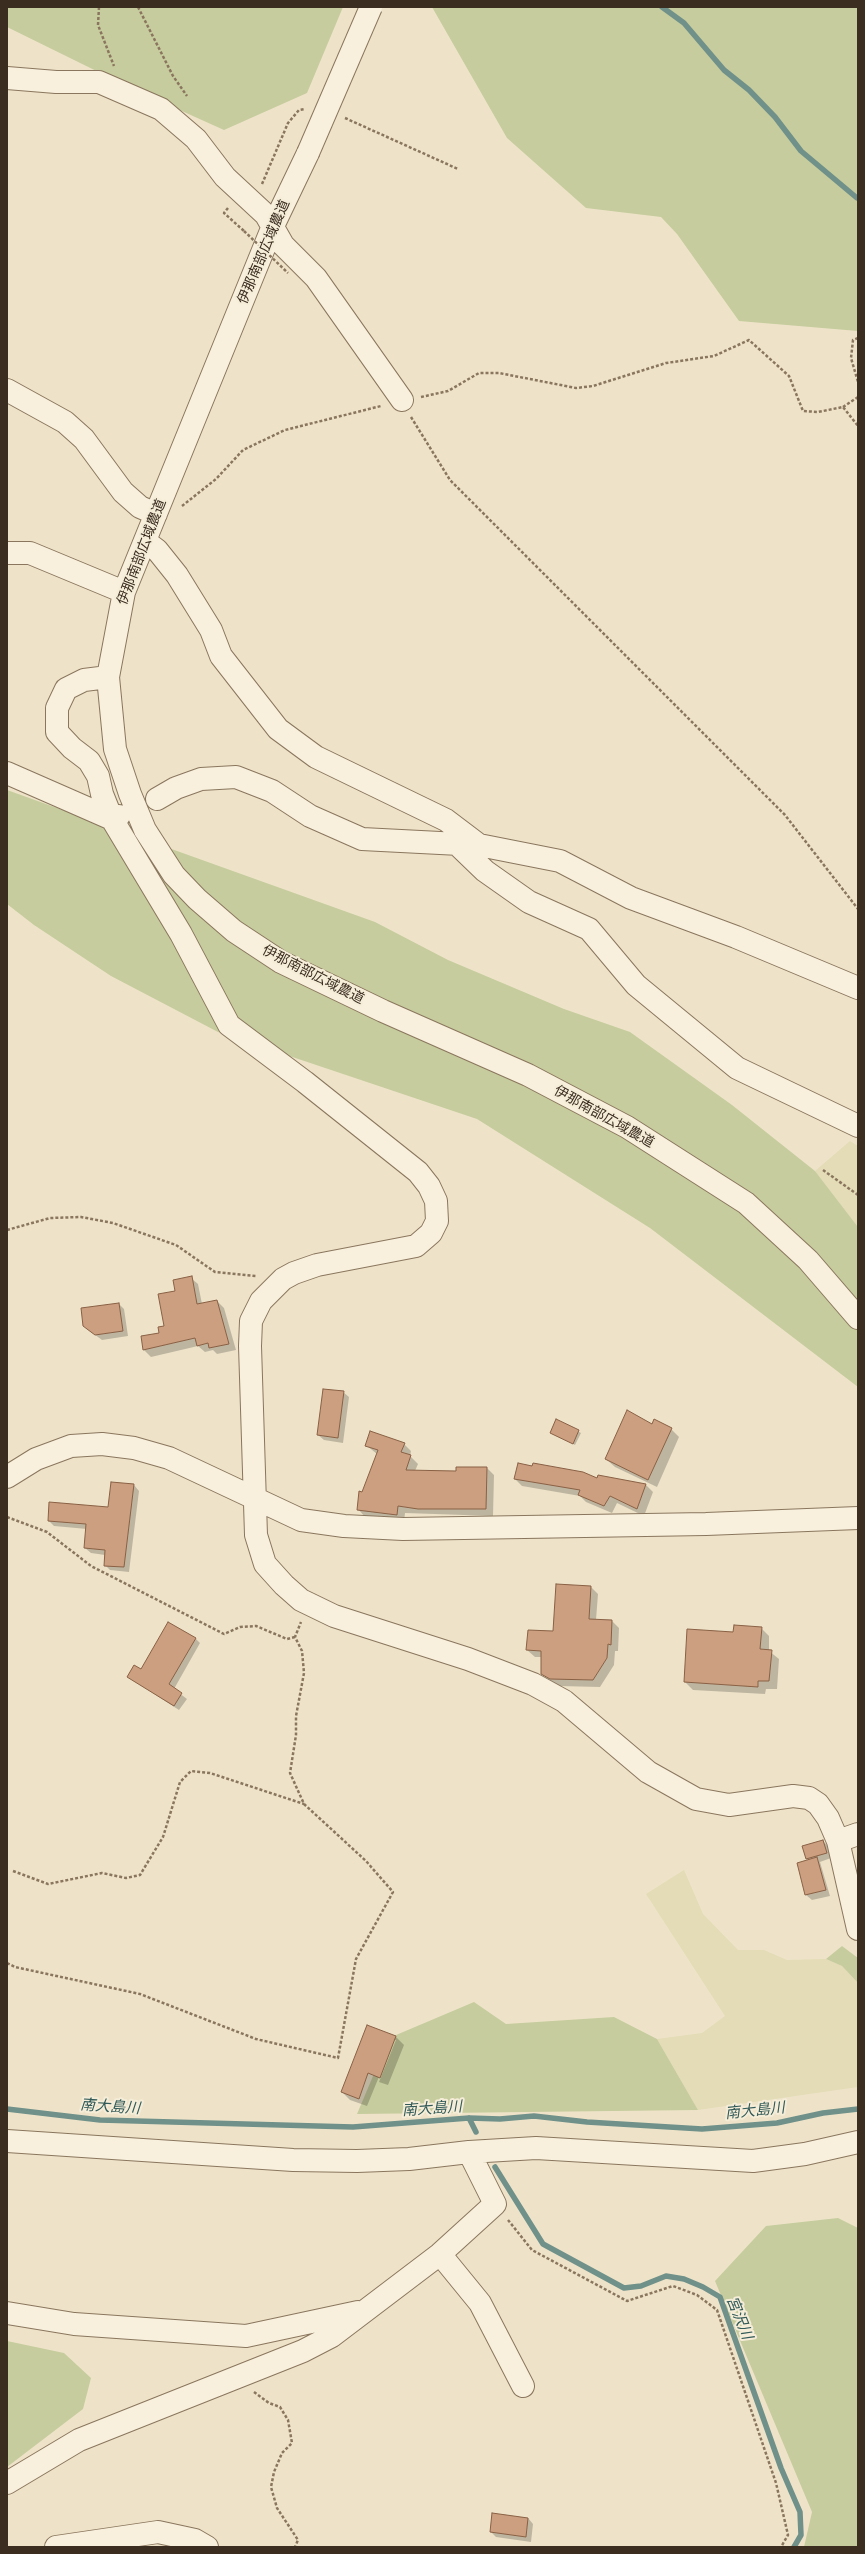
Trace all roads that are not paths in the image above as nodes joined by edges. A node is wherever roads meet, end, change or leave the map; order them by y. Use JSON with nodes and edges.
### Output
{"nodes":[{"id":1,"x":371,"y":7,"type":"edge"},
{"id":2,"x":7,"y":78,"type":"edge"},
{"id":3,"x":273,"y":226,"type":"junction"},
{"id":4,"x":7,"y":390,"type":"edge"},
{"id":5,"x":402,"y":400,"type":"road end"},
{"id":6,"x":156,"y":514,"type":"junction"},
{"id":7,"x":145,"y":541,"type":"junction"},
{"id":8,"x":7,"y":553,"type":"edge"},
{"id":9,"x":124,"y":592,"type":"junction"},
{"id":10,"x":108,"y":677,"type":"junction"},
{"id":11,"x":7,"y":774,"type":"edge"},
{"id":12,"x":157,"y":799,"type":"dead end"},
{"id":13,"x":117,"y":817,"type":"junction"},
{"id":14,"x":457,"y":844,"type":"junction"},
{"id":15,"x":479,"y":845,"type":"junction"},
{"id":16,"x":858,"y":988,"type":"edge"},
{"id":17,"x":858,"y":1126,"type":"edge"},
{"id":18,"x":858,"y":1318,"type":"edge"},
{"id":19,"x":7,"y":1476,"type":"edge"},
{"id":20,"x":256,"y":1500,"type":"junction"},
{"id":21,"x":858,"y":1518,"type":"edge"},
{"id":22,"x":858,"y":1834,"type":"edge"},
{"id":23,"x":838,"y":1841,"type":"junction"},
{"id":24,"x":858,"y":1929,"type":"edge"},
{"id":25,"x":7,"y":2141,"type":"edge"},
{"id":26,"x":858,"y":2142,"type":"edge"},
{"id":27,"x":469,"y":2152,"type":"junction"},
{"id":28,"x":440,"y":2254,"type":"junction"},
{"id":29,"x":363,"y":2311,"type":"junction"},
{"id":30,"x":7,"y":2313,"type":"edge"},
{"id":31,"x":523,"y":2386,"type":"dead end"},
{"id":32,"x":7,"y":2483,"type":"edge"},
{"id":33,"x":56,"y":2547,"type":"edge"},
{"id":34,"x":207,"y":2547,"type":"edge"}],
"edges":[{"from":1,"to":3,"type":"street","name":"伊那南部広域農道","bridge":true},
{"from":2,"to":3,"type":"street"},
{"from":3,"to":5,"type":"street"},
{"from":3,"to":6,"type":"street","name":"伊那南部広域農道"},
{"from":4,"to":6,"type":"street"},
{"from":6,"to":7,"type":"street","name":"伊那南部広域農道"},
{"from":7,"to":9,"type":"street","name":"伊那南部広域農道"},
{"from":7,"to":15,"type":"street"},
{"from":8,"to":9,"type":"street"},
{"from":9,"to":10,"type":"street","name":"伊那南部広域農道"},
{"from":10,"to":13,"type":"street"},
{"from":10,"to":18,"type":"street","name":"伊那南部広域農道"},
{"from":11,"to":13,"type":"street"},
{"from":12,"to":14,"type":"street"},
{"from":13,"to":20,"type":"street"},
{"from":14,"to":15,"type":"street"},
{"from":14,"to":17,"type":"street"},
{"from":15,"to":16,"type":"street"},
{"from":19,"to":20,"type":"street"},
{"from":20,"to":21,"type":"street"},
{"from":20,"to":23,"type":"street"},
{"from":22,"to":23,"type":"street"},
{"from":23,"to":24,"type":"street"},
{"from":25,"to":27,"type":"street"},
{"from":26,"to":27,"type":"street"},
{"from":27,"to":28,"type":"street"},
{"from":28,"to":29,"type":"street"},
{"from":28,"to":31,"type":"street"},
{"from":29,"to":30,"type":"street"},
{"from":29,"to":32,"type":"street"},
{"from":33,"to":34,"type":"street"}]}
